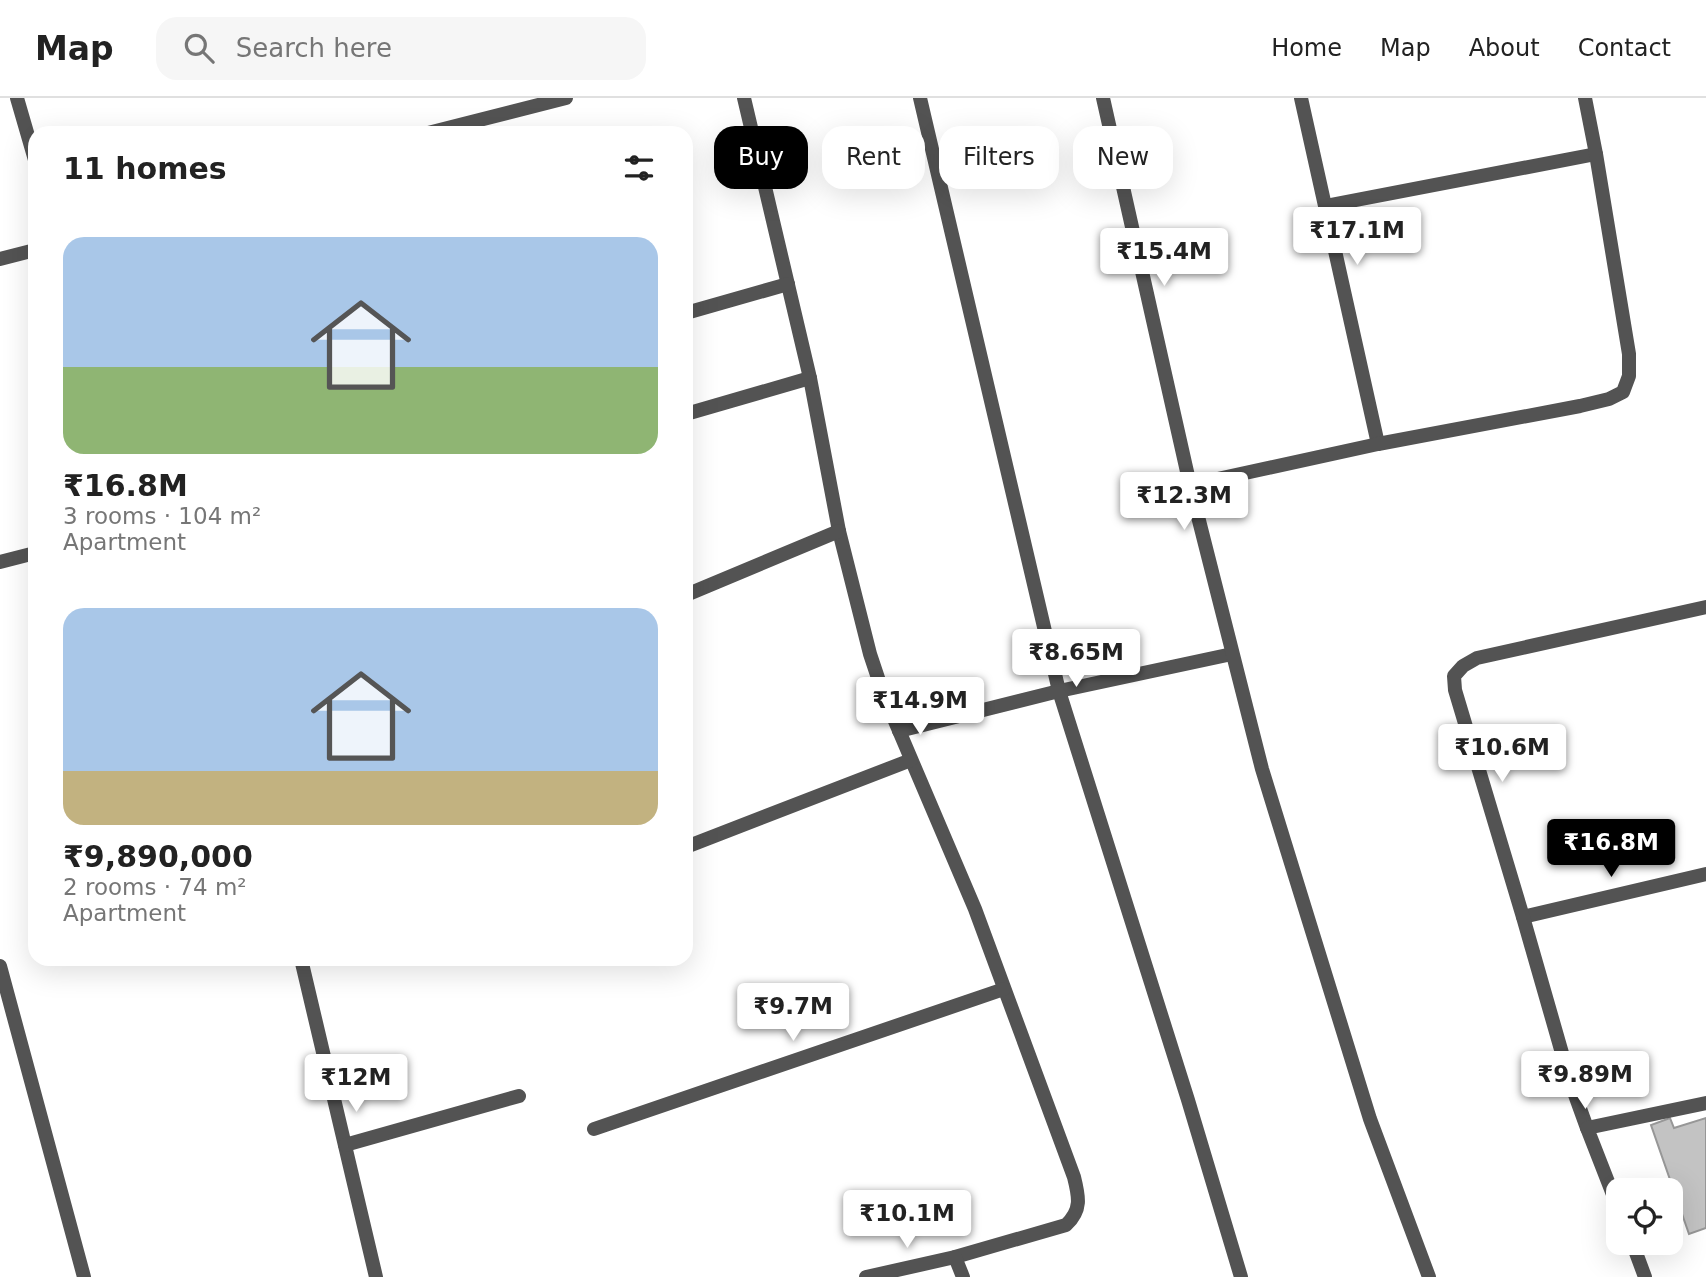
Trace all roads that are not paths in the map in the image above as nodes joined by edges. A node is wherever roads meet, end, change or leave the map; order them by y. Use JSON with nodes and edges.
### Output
{"nodes":[{"id":1,"x":17,"y":98,"type":"edge"},
{"id":2,"x":565,"y":98,"type":"edge"},
{"id":3,"x":744,"y":98,"type":"edge"},
{"id":4,"x":920,"y":98,"type":"edge"},
{"id":5,"x":1103,"y":98,"type":"edge"},
{"id":6,"x":1301,"y":98,"type":"edge"},
{"id":7,"x":1585,"y":98,"type":"edge"},
{"id":8,"x":455,"y":126,"type":"edge"},
{"id":9,"x":28,"y":136,"type":"edge"},
{"id":10,"x":1597,"y":154,"type":"junction"},
{"id":11,"x":1325,"y":206,"type":"junction"},
{"id":12,"x":28,"y":252,"type":"edge"},
{"id":13,"x":0,"y":259,"type":"edge"},
{"id":14,"x":788,"y":284,"type":"junction"},
{"id":15,"x":693,"y":311,"type":"edge"},
{"id":16,"x":810,"y":379,"type":"junction"},
{"id":17,"x":693,"y":412,"type":"edge"},
{"id":18,"x":1378,"y":444,"type":"junction"},
{"id":19,"x":1190,"y":485,"type":"junction"},
{"id":20,"x":839,"y":531,"type":"junction"},
{"id":21,"x":28,"y":555,"type":"edge"},
{"id":22,"x":0,"y":562,"type":"edge"},
{"id":23,"x":693,"y":592,"type":"edge"},
{"id":24,"x":1706,"y":607,"type":"edge"},
{"id":25,"x":1232,"y":654,"type":"junction"},
{"id":26,"x":1059,"y":691,"type":"junction"},
{"id":27,"x":899,"y":731,"type":"junction"},
{"id":28,"x":911,"y":760,"type":"junction"},
{"id":29,"x":693,"y":844,"type":"edge"},
{"id":30,"x":1706,"y":874,"type":"edge"},
{"id":31,"x":1523,"y":917,"type":"junction"},
{"id":32,"x":0,"y":966,"type":"edge"},
{"id":33,"x":303,"y":966,"type":"edge"},
{"id":34,"x":1004,"y":989,"type":"junction"},
{"id":35,"x":519,"y":1096,"type":"dead end"},
{"id":36,"x":1706,"y":1102,"type":"edge"},
{"id":37,"x":1587,"y":1128,"type":"junction"},
{"id":38,"x":594,"y":1129,"type":"dead end"},
{"id":39,"x":345,"y":1145,"type":"junction"},
{"id":40,"x":1607,"y":1178,"type":"edge"},
{"id":41,"x":1637,"y":1255,"type":"edge"},
{"id":42,"x":955,"y":1257,"type":"junction"},
{"id":43,"x":84,"y":1277,"type":"edge"},
{"id":44,"x":376,"y":1277,"type":"edge"},
{"id":45,"x":866,"y":1277,"type":"edge"},
{"id":46,"x":964,"y":1277,"type":"edge"},
{"id":47,"x":1241,"y":1277,"type":"edge"},
{"id":48,"x":1429,"y":1277,"type":"edge"},
{"id":49,"x":1645,"y":1277,"type":"edge"}],
"edges":[{"from":1,"to":9,"type":"street"},
{"from":2,"to":8,"type":"street"},
{"from":3,"to":14,"type":"street"},
{"from":4,"to":26,"type":"street"},
{"from":5,"to":19,"type":"street"},
{"from":6,"to":11,"type":"street"},
{"from":7,"to":10,"type":"street"},
{"from":10,"to":11,"type":"street"},
{"from":10,"to":18,"type":"street"},
{"from":11,"to":18,"type":"street"},
{"from":12,"to":13,"type":"street"},
{"from":14,"to":15,"type":"street"},
{"from":14,"to":16,"type":"street"},
{"from":16,"to":17,"type":"street"},
{"from":16,"to":20,"type":"street"},
{"from":18,"to":19,"type":"street"},
{"from":19,"to":25,"type":"street"},
{"from":20,"to":23,"type":"street"},
{"from":20,"to":27,"type":"street"},
{"from":21,"to":22,"type":"street"},
{"from":24,"to":31,"type":"street"},
{"from":25,"to":26,"type":"street"},
{"from":25,"to":48,"type":"street"},
{"from":26,"to":27,"type":"street"},
{"from":26,"to":47,"type":"street"},
{"from":27,"to":28,"type":"street"},
{"from":28,"to":29,"type":"street"},
{"from":28,"to":34,"type":"street"},
{"from":30,"to":31,"type":"street"},
{"from":31,"to":37,"type":"street"},
{"from":32,"to":43,"type":"street"},
{"from":33,"to":39,"type":"street"},
{"from":34,"to":38,"type":"street"},
{"from":34,"to":42,"type":"street"},
{"from":35,"to":39,"type":"street"},
{"from":36,"to":37,"type":"street"},
{"from":37,"to":40,"type":"street"},
{"from":39,"to":44,"type":"street"},
{"from":41,"to":49,"type":"street"},
{"from":42,"to":45,"type":"street"},
{"from":42,"to":46,"type":"street"}]}
